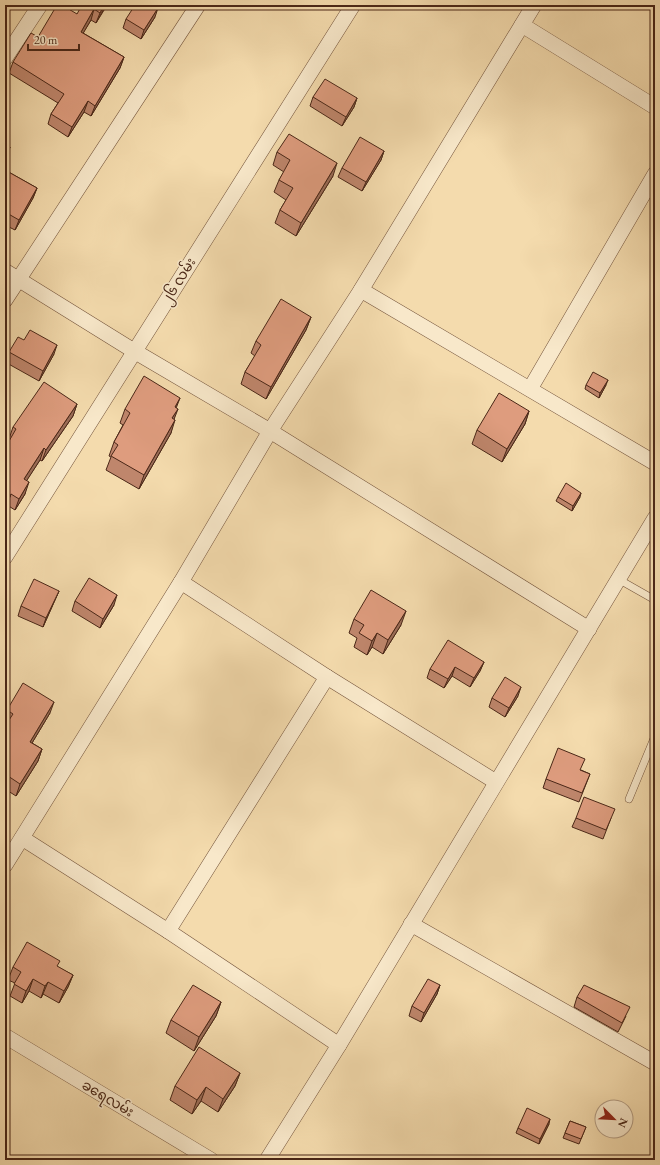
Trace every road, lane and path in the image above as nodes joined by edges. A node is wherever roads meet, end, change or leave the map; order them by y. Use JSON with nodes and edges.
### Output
{"nodes":[{"id":1,"x":40,"y":5,"type":"edge"},
{"id":2,"x":352,"y":5,"type":"edge"},
{"id":3,"x":534,"y":5,"type":"edge"},
{"id":4,"x":193,"y":6,"type":"edge"},
{"id":5,"x":522,"y":25,"type":"junction"},
{"id":6,"x":5,"y":58,"type":"edge"},
{"id":7,"x":655,"y":107,"type":"edge"},
{"id":8,"x":655,"y":174,"type":"edge"},
{"id":9,"x":5,"y":271,"type":"edge"},
{"id":10,"x":18,"y":279,"type":"junction"},
{"id":11,"x":361,"y":290,"type":"junction"},
{"id":12,"x":5,"y":300,"type":"edge"},
{"id":13,"x":134,"y":351,"type":"junction"},
{"id":14,"x":530,"y":389,"type":"junction"},
{"id":15,"x":270,"y":431,"type":"junction"},
{"id":16,"x":655,"y":463,"type":"edge"},
{"id":17,"x":655,"y":518,"type":"edge"},
{"id":18,"x":5,"y":557,"type":"edge"},
{"id":19,"x":618,"y":580,"type":"junction"},
{"id":20,"x":181,"y":582,"type":"junction"},
{"id":21,"x":655,"y":600,"type":"edge"},
{"id":22,"x":589,"y":628,"type":"junction"},
{"id":23,"x":327,"y":677,"type":"junction"},
{"id":24,"x":655,"y":736,"type":"edge"},
{"id":25,"x":496,"y":782,"type":"junction"},
{"id":26,"x":629,"y":799,"type":"dead end"},
{"id":27,"x":22,"y":838,"type":"junction"},
{"id":28,"x":5,"y":865,"type":"edge"},
{"id":29,"x":411,"y":924,"type":"junction"},
{"id":30,"x":168,"y":931,"type":"junction"},
{"id":31,"x":5,"y":1036,"type":"edge"},
{"id":32,"x":339,"y":1045,"type":"junction"},
{"id":33,"x":655,"y":1063,"type":"edge"},
{"id":34,"x":211,"y":1160,"type":"edge"},
{"id":35,"x":267,"y":1160,"type":"edge"}],
"edges":[{"from":1,"to":6,"type":"street"},
{"from":2,"to":13,"type":"street","name":"၂၆ လမ်း"},
{"from":3,"to":5,"type":"street"},
{"from":4,"to":10,"type":"street"},
{"from":5,"to":7,"type":"street"},
{"from":5,"to":11,"type":"street"},
{"from":8,"to":14,"type":"street"},
{"from":9,"to":10,"type":"street"},
{"from":10,"to":12,"type":"street"},
{"from":10,"to":13,"type":"street"},
{"from":11,"to":14,"type":"street"},
{"from":11,"to":15,"type":"street"},
{"from":13,"to":15,"type":"street"},
{"from":13,"to":18,"type":"street","name":"၂၆ လမ်း"},
{"from":14,"to":16,"type":"street"},
{"from":15,"to":20,"type":"street"},
{"from":15,"to":22,"type":"street"},
{"from":17,"to":19,"type":"street"},
{"from":19,"to":21,"type":"lane"},
{"from":19,"to":22,"type":"street"},
{"from":20,"to":23,"type":"street"},
{"from":20,"to":27,"type":"street"},
{"from":22,"to":25,"type":"street"},
{"from":23,"to":25,"type":"street"},
{"from":23,"to":30,"type":"street"},
{"from":24,"to":26,"type":"lane"},
{"from":25,"to":29,"type":"street"},
{"from":27,"to":28,"type":"street"},
{"from":27,"to":30,"type":"street"},
{"from":29,"to":32,"type":"street"},
{"from":29,"to":33,"type":"street"},
{"from":30,"to":32,"type":"street"},
{"from":31,"to":34,"type":"street","name":"ခရေလမ်း"},
{"from":32,"to":35,"type":"street"}]}
